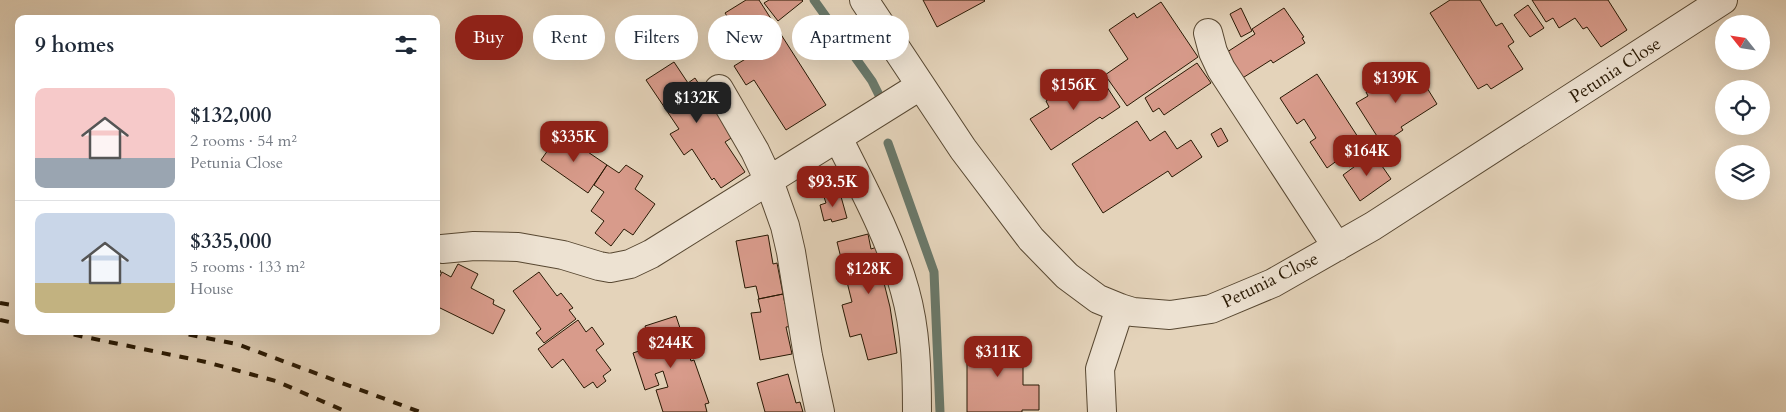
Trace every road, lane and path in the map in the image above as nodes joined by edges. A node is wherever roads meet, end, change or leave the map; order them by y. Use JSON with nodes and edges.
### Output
{"nodes":[{"id":1,"x":864,"y":0,"type":"edge"},
{"id":2,"x":1723,"y":0,"type":"edge"},
{"id":3,"x":1208,"y":33,"type":"dead end"},
{"id":4,"x":920,"y":86,"type":"junction"},
{"id":5,"x":719,"y":88,"type":"dead end"},
{"id":6,"x":838,"y":138,"type":"junction"},
{"id":7,"x":769,"y":181,"type":"junction"},
{"id":8,"x":1337,"y":247,"type":"junction"},
{"id":9,"x":442,"y":249,"type":"dead end"},
{"id":10,"x":1120,"y":308,"type":"junction"},
{"id":11,"x":820,"y":412,"type":"edge"},
{"id":12,"x":917,"y":412,"type":"edge"},
{"id":13,"x":1102,"y":412,"type":"edge"}],
"edges":[{"from":1,"to":4,"type":"street","name":"Petunia Close"},
{"from":2,"to":8,"type":"street","name":"Petunia Close"},
{"from":3,"to":8,"type":"street"},
{"from":4,"to":6,"type":"street"},
{"from":4,"to":10,"type":"street","name":"Petunia Close"},
{"from":5,"to":7,"type":"street"},
{"from":6,"to":7,"type":"street"},
{"from":6,"to":12,"type":"street"},
{"from":7,"to":9,"type":"street"},
{"from":7,"to":11,"type":"street"},
{"from":8,"to":10,"type":"street","name":"Petunia Close"},
{"from":10,"to":13,"type":"street"}]}
